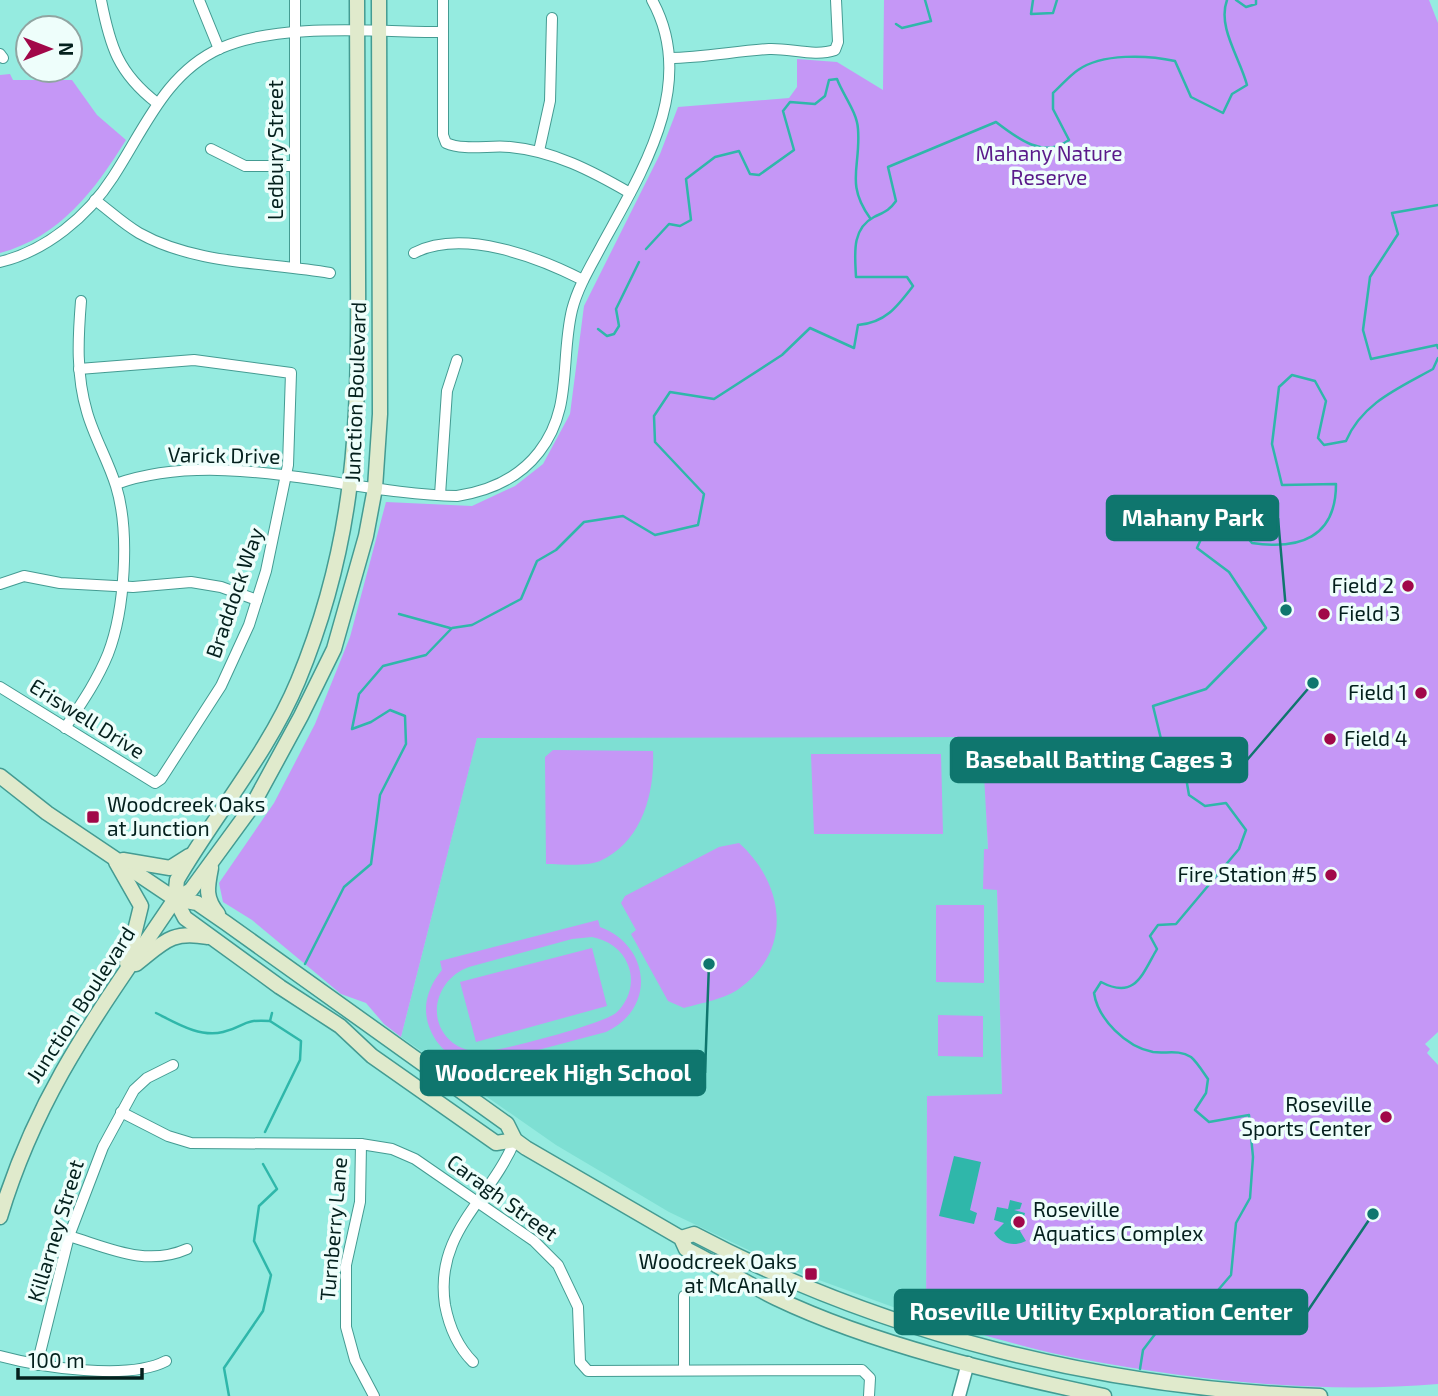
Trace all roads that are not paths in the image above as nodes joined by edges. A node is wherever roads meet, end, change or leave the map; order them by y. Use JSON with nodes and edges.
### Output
{"nodes":[{"id":1,"x":101,"y":0,"type":"edge"},
{"id":2,"x":199,"y":0,"type":"edge"},
{"id":3,"x":295,"y":0,"type":"edge"},
{"id":4,"x":357,"y":0,"type":"edge"},
{"id":5,"x":379,"y":0,"type":"edge"},
{"id":6,"x":443,"y":0,"type":"edge"},
{"id":7,"x":652,"y":0,"type":"edge"},
{"id":8,"x":836,"y":0,"type":"edge"},
{"id":9,"x":552,"y":19,"type":"dead end"},
{"id":10,"x":443,"y":32,"type":"junction"},
{"id":11,"x":295,"y":33,"type":"junction"},
{"id":12,"x":357,"y":33,"type":"junction"},
{"id":13,"x":379,"y":33,"type":"junction"},
{"id":14,"x":219,"y":49,"type":"junction"},
{"id":15,"x":669,"y":58,"type":"junction"},
{"id":16,"x":156,"y":103,"type":"junction"},
{"id":17,"x":211,"y":149,"type":"dead end"},
{"id":18,"x":538,"y":151,"type":"junction"},
{"id":19,"x":295,"y":166,"type":"junction"},
{"id":20,"x":630,"y":193,"type":"junction"},
{"id":21,"x":95,"y":200,"type":"junction"},
{"id":22,"x":414,"y":253,"type":"dead end"},
{"id":23,"x":0,"y":262,"type":"edge"},
{"id":24,"x":295,"y":267,"type":"junction"},
{"id":25,"x":330,"y":273,"type":"dead end"},
{"id":26,"x":583,"y":280,"type":"junction"},
{"id":27,"x":81,"y":301,"type":"dead end"},
{"id":28,"x":457,"y":360,"type":"dead end"},
{"id":29,"x":79,"y":369,"type":"junction"},
{"id":30,"x":286,"y":476,"type":"junction"},
{"id":31,"x":116,"y":484,"type":"junction"},
{"id":32,"x":352,"y":485,"type":"junction"},
{"id":33,"x":375,"y":488,"type":"junction"},
{"id":34,"x":440,"y":495,"type":"junction"},
{"id":35,"x":0,"y":584,"type":"edge"},
{"id":36,"x":120,"y":586,"type":"junction"},
{"id":37,"x":257,"y":600,"type":"junction"},
{"id":38,"x":0,"y":687,"type":"edge"},
{"id":39,"x":65,"y":727,"type":"junction"},
{"id":40,"x":0,"y":776,"type":"edge"},
{"id":41,"x":155,"y":783,"type":"joint"},
{"id":42,"x":193,"y":853,"type":"junction"},
{"id":43,"x":113,"y":858,"type":"junction"},
{"id":44,"x":213,"y":861,"type":"junction"},
{"id":45,"x":175,"y":899,"type":"junction"},
{"id":46,"x":226,"y":923,"type":"junction"},
{"id":47,"x":214,"y":939,"type":"junction"},
{"id":48,"x":124,"y":974,"type":"junction"},
{"id":49,"x":173,"y":1065,"type":"dead end"},
{"id":50,"x":121,"y":1112,"type":"junction"},
{"id":51,"x":514,"y":1140,"type":"junction"},
{"id":52,"x":361,"y":1144,"type":"junction"},
{"id":53,"x":477,"y":1202,"type":"junction"},
{"id":54,"x":0,"y":1217,"type":"edge"},
{"id":55,"x":69,"y":1236,"type":"junction"},
{"id":56,"x":681,"y":1238,"type":"junction"},
{"id":57,"x":187,"y":1249,"type":"dead end"},
{"id":58,"x":684,"y":1296,"type":"dead end"},
{"id":59,"x":973,"y":1343,"type":"junction"},
{"id":60,"x":0,"y":1356,"type":"edge"},
{"id":61,"x":166,"y":1361,"type":"dead end"},
{"id":62,"x":473,"y":1362,"type":"dead end"},
{"id":63,"x":968,"y":1363,"type":"junction"},
{"id":64,"x":37,"y":1366,"type":"junction"},
{"id":65,"x":684,"y":1370,"type":"junction"},
{"id":66,"x":374,"y":1396,"type":"edge"},
{"id":67,"x":869,"y":1396,"type":"edge"},
{"id":68,"x":959,"y":1396,"type":"edge"},
{"id":69,"x":1104,"y":1396,"type":"edge"},
{"id":70,"x":1320,"y":1396,"type":"edge"}],
"edges":[{"from":1,"to":16,"type":"street"},
{"from":2,"to":14,"type":"street"},
{"from":3,"to":11,"type":"street","name":"Ledbury Street"},
{"from":4,"to":12,"type":"main road","name":"Junction Boulevard"},
{"from":5,"to":13,"type":"main road","name":"Junction Boulevard"},
{"from":6,"to":10,"type":"street"},
{"from":7,"to":15,"type":"street","name":"Varick Drive"},
{"from":8,"to":15,"type":"street"},
{"from":9,"to":18,"type":"street"},
{"from":10,"to":13,"type":"street"},
{"from":10,"to":18,"type":"street"},
{"from":11,"to":12,"type":"street"},
{"from":11,"to":14,"type":"street"},
{"from":11,"to":19,"type":"street","name":"Ledbury Street"},
{"from":12,"to":13,"type":"street"},
{"from":12,"to":32,"type":"main road","name":"Junction Boulevard"},
{"from":13,"to":33,"type":"main road","name":"Junction Boulevard"},
{"from":14,"to":16,"type":"street"},
{"from":15,"to":20,"type":"street","name":"Varick Drive"},
{"from":16,"to":21,"type":"street"},
{"from":17,"to":19,"type":"street"},
{"from":18,"to":20,"type":"street"},
{"from":19,"to":24,"type":"street","name":"Ledbury Street"},
{"from":20,"to":26,"type":"street","name":"Varick Drive"},
{"from":21,"to":23,"type":"street"},
{"from":21,"to":24,"type":"street"},
{"from":22,"to":26,"type":"street"},
{"from":24,"to":25,"type":"street"},
{"from":26,"to":34,"type":"street","name":"Varick Drive"},
{"from":27,"to":29,"type":"street"},
{"from":28,"to":34,"type":"street"},
{"from":29,"to":30,"type":"street","name":"Braddock Way"},
{"from":29,"to":31,"type":"street"},
{"from":30,"to":31,"type":"street","name":"Varick Drive"},
{"from":30,"to":32,"type":"street","name":"Varick Drive"},
{"from":30,"to":37,"type":"street","name":"Braddock Way"},
{"from":31,"to":36,"type":"street"},
{"from":32,"to":33,"type":"street","name":"Varick Drive"},
{"from":32,"to":42,"type":"main road","name":"Junction Boulevard"},
{"from":33,"to":34,"type":"street","name":"Varick Drive"},
{"from":33,"to":44,"type":"main road","name":"Junction Boulevard"},
{"from":35,"to":36,"type":"street"},
{"from":36,"to":37,"type":"street"},
{"from":36,"to":39,"type":"street"},
{"from":37,"to":41,"type":"street","name":"Braddock Way"},
{"from":38,"to":39,"type":"street","name":"Eriswell Drive"},
{"from":39,"to":41,"type":"street","name":"Eriswell Drive"},
{"from":40,"to":43,"type":"main road"},
{"from":42,"to":43,"type":"main road"},
{"from":42,"to":45,"type":"main road","name":"Junction Boulevard"},
{"from":43,"to":45,"type":"main road"},
{"from":43,"to":48,"type":"main road"},
{"from":44,"to":45,"type":"main road","name":"Junction Boulevard"},
{"from":44,"to":46,"type":"main road"},
{"from":45,"to":46,"type":"main road"},
{"from":45,"to":47,"type":"main road"},
{"from":45,"to":48,"type":"main road","name":"Junction Boulevard"},
{"from":46,"to":51,"type":"main road"},
{"from":47,"to":48,"type":"main road"},
{"from":47,"to":51,"type":"main road"},
{"from":48,"to":54,"type":"main road","name":"Junction Boulevard"},
{"from":49,"to":50,"type":"street","name":"Killarney Street"},
{"from":50,"to":52,"type":"street","name":"Caragh Street"},
{"from":50,"to":55,"type":"street","name":"Killarney Street"},
{"from":51,"to":53,"type":"street"},
{"from":51,"to":56,"type":"main road"},
{"from":52,"to":53,"type":"street","name":"Caragh Street"},
{"from":52,"to":66,"type":"street","name":"Turnberry Lane"},
{"from":53,"to":62,"type":"street"},
{"from":53,"to":65,"type":"street","name":"Caragh Street"},
{"from":55,"to":57,"type":"street"},
{"from":55,"to":64,"type":"street","name":"Killarney Street"},
{"from":56,"to":59,"type":"main road"},
{"from":56,"to":63,"type":"main road"},
{"from":58,"to":65,"type":"street"},
{"from":59,"to":63,"type":"main road"},
{"from":59,"to":70,"type":"main road"},
{"from":60,"to":64,"type":"street"},
{"from":61,"to":64,"type":"street"},
{"from":63,"to":68,"type":"street"},
{"from":63,"to":69,"type":"main road"},
{"from":65,"to":67,"type":"street","name":"Caragh Street"}]}
